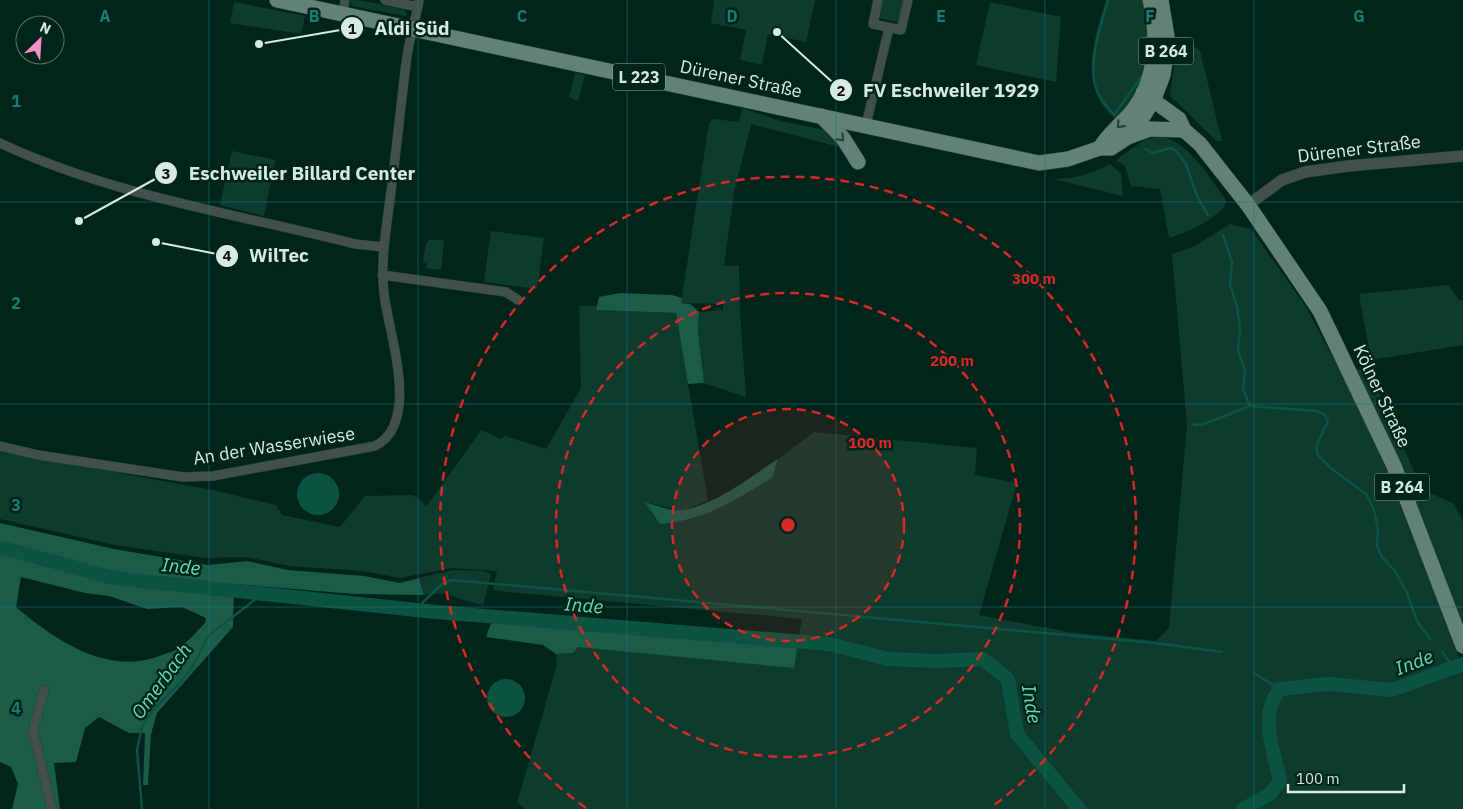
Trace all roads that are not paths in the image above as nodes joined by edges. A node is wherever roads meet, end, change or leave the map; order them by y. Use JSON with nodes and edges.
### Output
{"nodes":[{"id":1,"x":277,"y":0,"type":"edge"},
{"id":2,"x":386,"y":0,"type":"edge"},
{"id":3,"x":878,"y":0,"type":"edge"},
{"id":4,"x":908,"y":0,"type":"edge"},
{"id":5,"x":1150,"y":0,"type":"edge"},
{"id":6,"x":1161,"y":0,"type":"edge"},
{"id":7,"x":418,"y":4,"type":"edge"},
{"id":8,"x":344,"y":7,"type":"edge"},
{"id":9,"x":889,"y":28,"type":"junction"},
{"id":10,"x":414,"y":29,"type":"junction"},
{"id":11,"x":1147,"y":100,"type":"junction"},
{"id":12,"x":821,"y":116,"type":"junction"},
{"id":13,"x":866,"y":125,"type":"junction"},
{"id":14,"x":1184,"y":130,"type":"junction"},
{"id":15,"x":1126,"y":138,"type":"junction"},
{"id":16,"x":0,"y":143,"type":"edge"},
{"id":17,"x":1100,"y":148,"type":"junction"},
{"id":18,"x":1463,"y":156,"type":"edge"},
{"id":19,"x":858,"y":162,"type":"dead end"},
{"id":20,"x":1248,"y":205,"type":"junction"},
{"id":21,"x":384,"y":246,"type":"junction"},
{"id":22,"x":382,"y":275,"type":"junction"},
{"id":23,"x":518,"y":300,"type":"dead end"},
{"id":24,"x":0,"y":446,"type":"edge"},
{"id":25,"x":1463,"y":646,"type":"edge"},
{"id":26,"x":44,"y":690,"type":"dead end"},
{"id":27,"x":52,"y":809,"type":"edge"}],
"edges":[{"from":1,"to":8,"type":"main road","name":"Dürener Straße","number":"L 223"},
{"from":2,"to":7,"type":"street"},
{"from":3,"to":9,"type":"street"},
{"from":4,"to":9,"type":"street"},
{"from":5,"to":11,"type":"main road","number":"B 264"},
{"from":6,"to":11,"type":"main road","number":"B 264"},
{"from":7,"to":10,"type":"street","name":"An der Wasserwiese"},
{"from":8,"to":10,"type":"main road","name":"Dürener Straße","number":"L 223"},
{"from":9,"to":13,"type":"street"},
{"from":10,"to":12,"type":"main road","name":"Dürener Straße","number":"L 223"},
{"from":10,"to":21,"type":"street","name":"An der Wasserwiese"},
{"from":11,"to":14,"type":"main road","number":"B 264"},
{"from":11,"to":15,"type":"main road","name":"Dürener Straße","number":"L 223"},
{"from":11,"to":17,"type":"main road","number":"L 223","one_way":true},
{"from":12,"to":13,"type":"main road","name":"Dürener Straße","number":"L 223"},
{"from":12,"to":19,"type":"main road","one_way":true},
{"from":13,"to":17,"type":"main road","name":"Dürener Straße","number":"L 223"},
{"from":14,"to":15,"type":"main road"},
{"from":14,"to":20,"type":"main road","number":"B 264"},
{"from":15,"to":17,"type":"main road","name":"Dürener Straße","number":"L 223"},
{"from":16,"to":21,"type":"street"},
{"from":18,"to":20,"type":"street","name":"Dürener Straße"},
{"from":20,"to":25,"type":"main road","name":"Kölner Straße","number":"B 264"},
{"from":21,"to":22,"type":"street","name":"An der Wasserwiese"},
{"from":22,"to":23,"type":"street"},
{"from":22,"to":24,"type":"street","name":"An der Wasserwiese"},
{"from":26,"to":27,"type":"street"}]}
